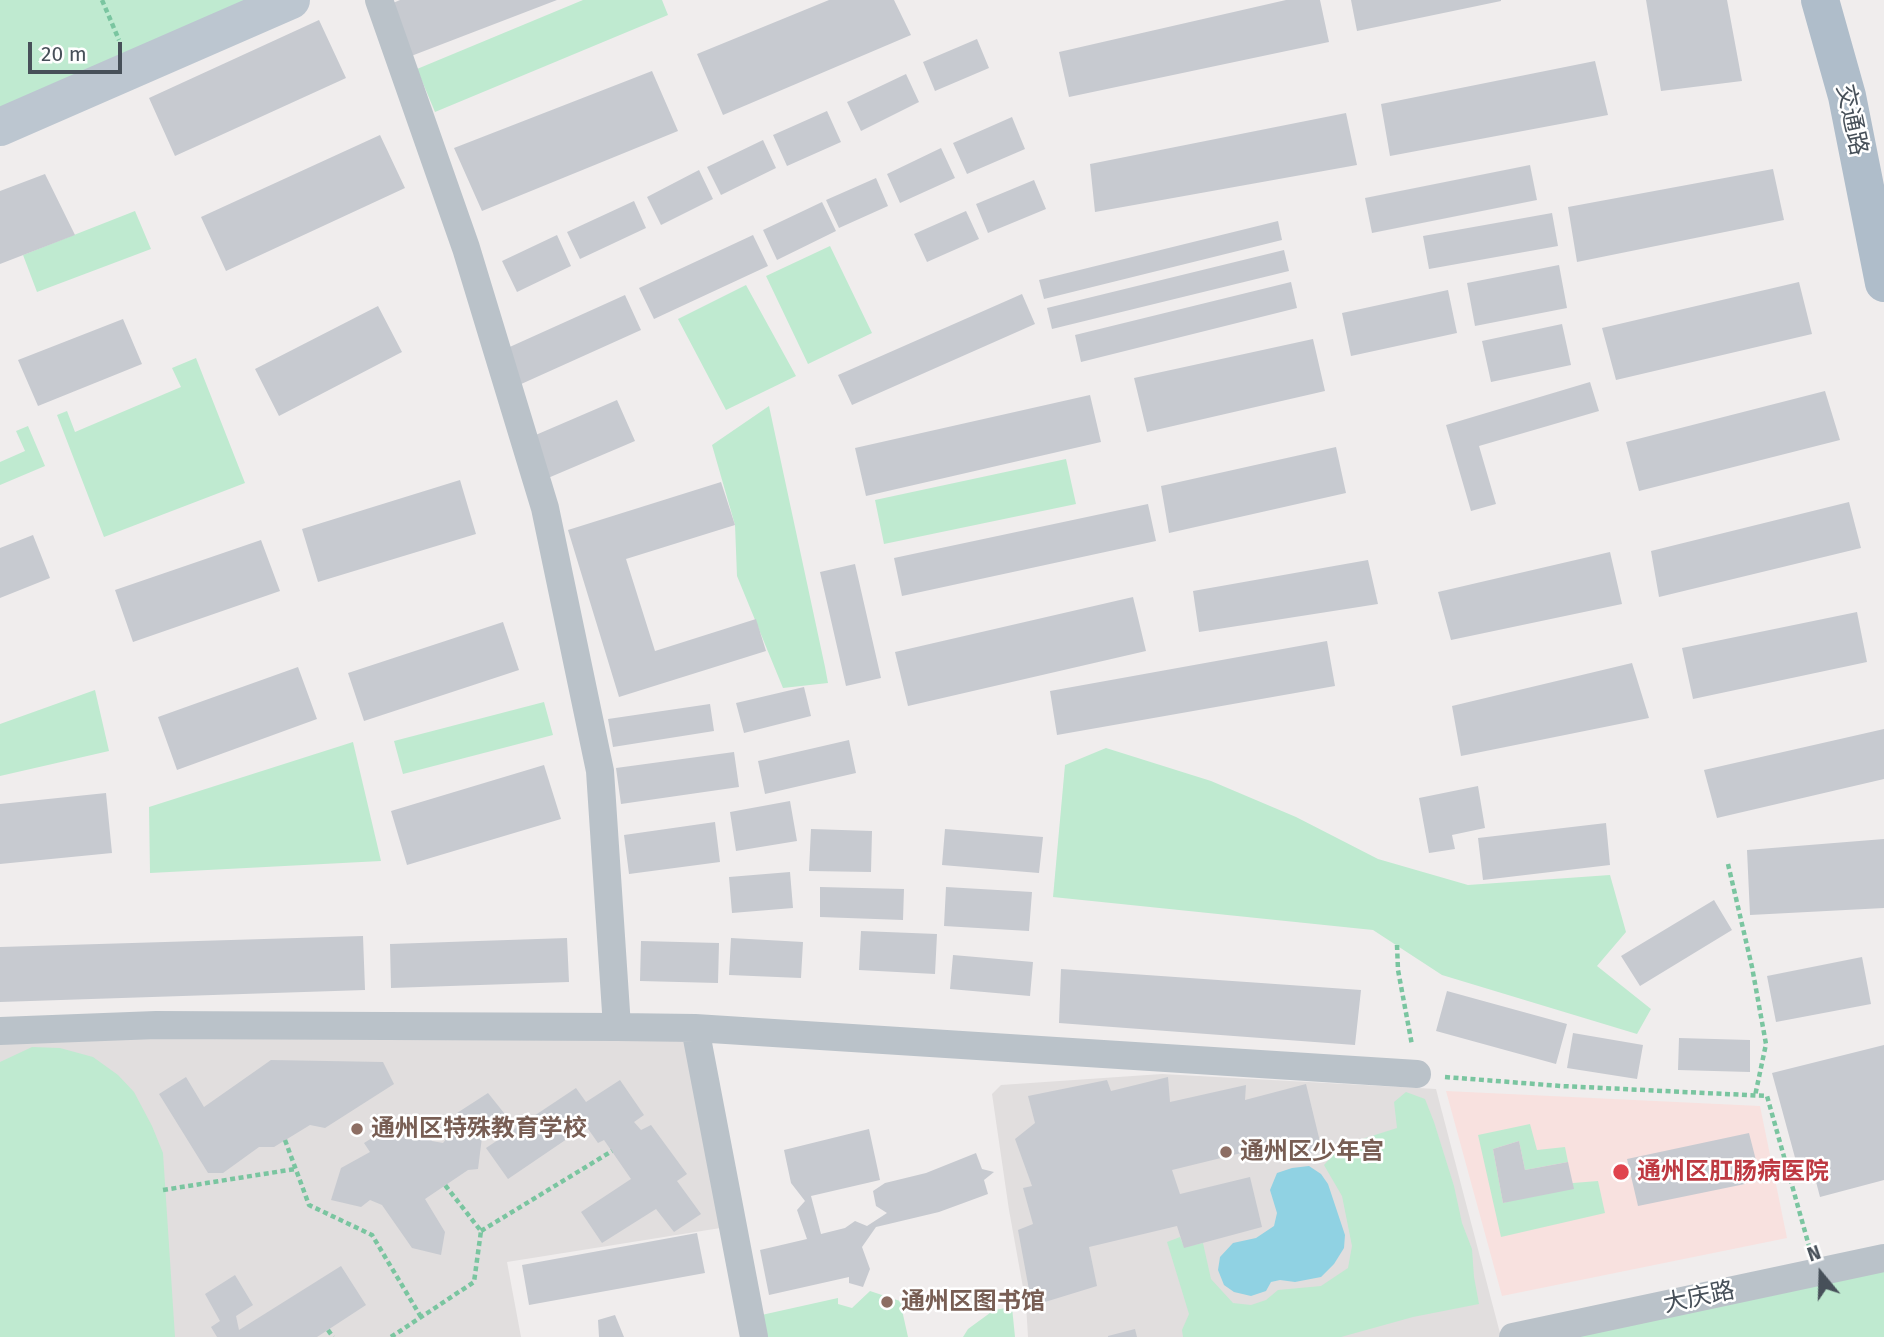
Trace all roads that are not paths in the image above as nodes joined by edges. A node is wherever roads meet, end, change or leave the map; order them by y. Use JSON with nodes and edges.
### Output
{"nodes":[{"id":1,"x":291,"y":0,"type":"edge"},
{"id":2,"x":379,"y":0,"type":"edge"},
{"id":3,"x":1820,"y":0,"type":"edge"},
{"id":4,"x":0,"y":127,"type":"edge"},
{"id":5,"x":1884,"y":284,"type":"edge"},
{"id":6,"x":617,"y":1027,"type":"junction"},
{"id":7,"x":695,"y":1028,"type":"junction"},
{"id":8,"x":0,"y":1031,"type":"edge"},
{"id":9,"x":1417,"y":1074,"type":"road end"},
{"id":10,"x":1884,"y":1258,"type":"edge"},
{"id":11,"x":754,"y":1337,"type":"edge"},
{"id":12,"x":1513,"y":1337,"type":"edge"}],
"edges":[{"from":1,"to":4,"type":"street"},
{"from":2,"to":6,"type":"street"},
{"from":3,"to":5,"type":"main road","name":"交通路"},
{"from":6,"to":7,"type":"street"},
{"from":6,"to":8,"type":"street"},
{"from":7,"to":9,"type":"street"},
{"from":7,"to":11,"type":"street"},
{"from":10,"to":12,"type":"street","name":"大庆路"}]}
